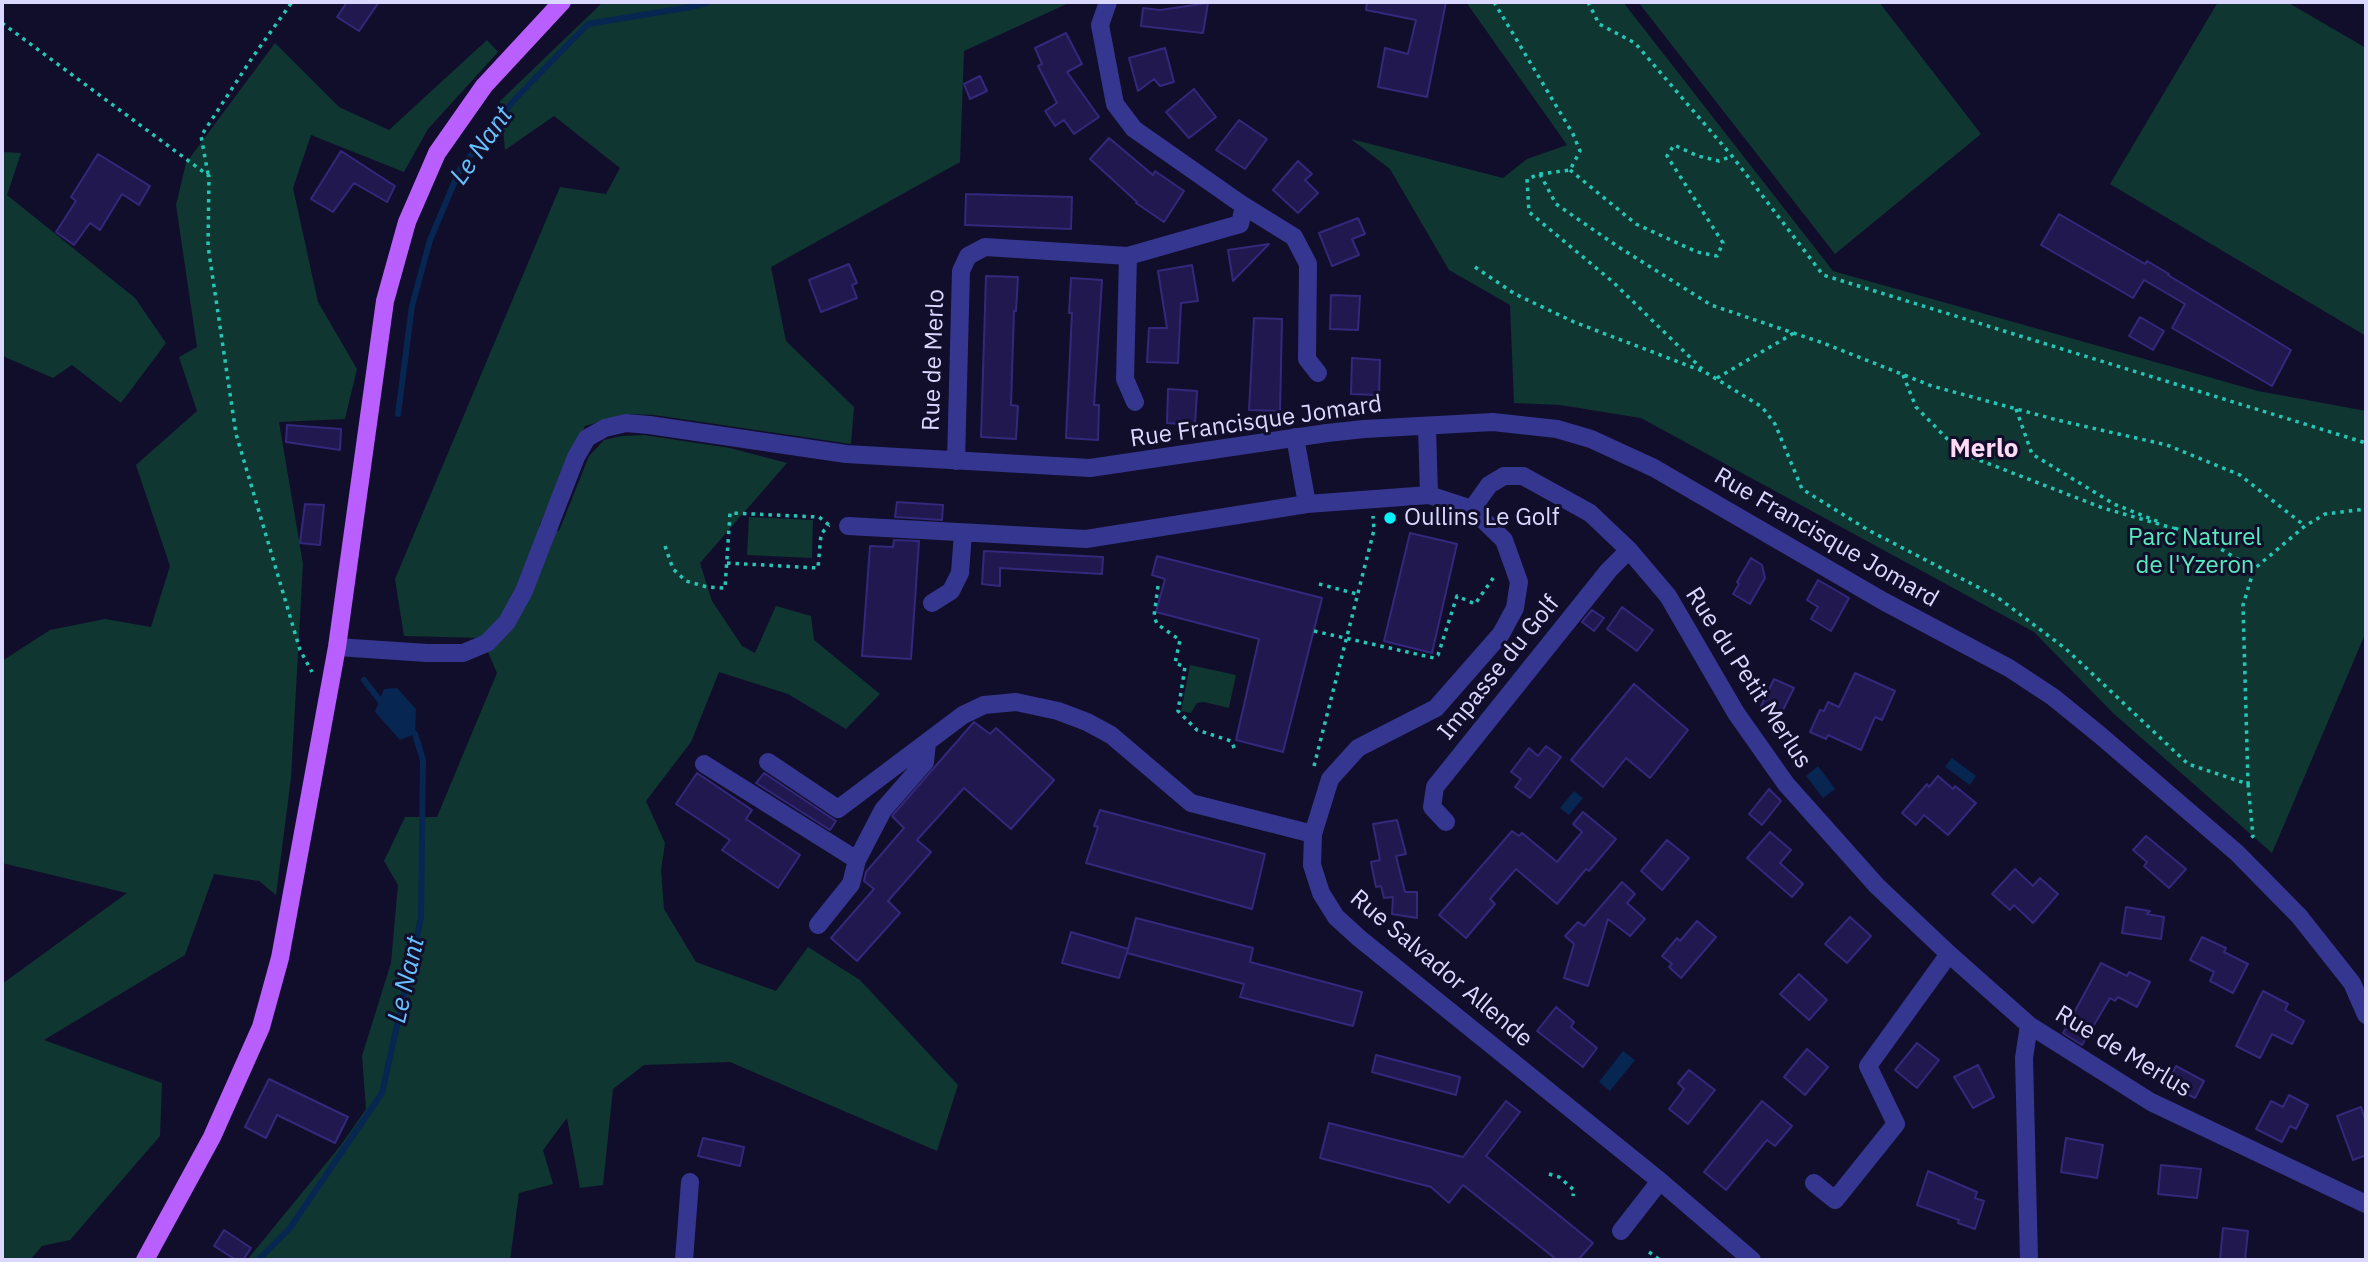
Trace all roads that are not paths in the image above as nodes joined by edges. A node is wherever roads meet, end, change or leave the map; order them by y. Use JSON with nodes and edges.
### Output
{"nodes":[{"id":1,"x":562,"y":2,"type":"edge"},
{"id":2,"x":1108,"y":2,"type":"edge"},
{"id":3,"x":1244,"y":206,"type":"junction"},
{"id":4,"x":1128,"y":256,"type":"junction"},
{"id":5,"x":1318,"y":373,"type":"dead end"},
{"id":6,"x":1135,"y":402,"type":"dead end"},
{"id":7,"x":1427,"y":426,"type":"junction"},
{"id":8,"x":1295,"y":437,"type":"junction"},
{"id":9,"x":956,"y":461,"type":"junction"},
{"id":10,"x":1429,"y":495,"type":"junction"},
{"id":11,"x":1307,"y":504,"type":"junction"},
{"id":12,"x":1472,"y":509,"type":"junction"},
{"id":13,"x":848,"y":526,"type":"road end"},
{"id":14,"x":964,"y":533,"type":"junction"},
{"id":15,"x":1629,"y":550,"type":"junction"},
{"id":16,"x":932,"y":603,"type":"dead end"},
{"id":17,"x":337,"y":647,"type":"junction"},
{"id":18,"x":927,"y":742,"type":"junction"},
{"id":19,"x":768,"y":762,"type":"dead end"},
{"id":20,"x":704,"y":764,"type":"dead end"},
{"id":21,"x":1446,"y":822,"type":"dead end"},
{"id":22,"x":1313,"y":834,"type":"junction"},
{"id":23,"x":857,"y":860,"type":"junction"},
{"id":24,"x":818,"y":925,"type":"dead end"},
{"id":25,"x":1948,"y":954,"type":"junction"},
{"id":26,"x":2359,"y":984,"type":"edge"},
{"id":27,"x":2366,"y":1015,"type":"edge"},
{"id":28,"x":2029,"y":1025,"type":"junction"},
{"id":29,"x":1660,"y":1181,"type":"junction"},
{"id":30,"x":690,"y":1182,"type":"dead end"},
{"id":31,"x":1814,"y":1183,"type":"dead end"},
{"id":32,"x":2366,"y":1204,"type":"edge"},
{"id":33,"x":1621,"y":1231,"type":"dead end"},
{"id":34,"x":145,"y":1260,"type":"edge"},
{"id":35,"x":684,"y":1260,"type":"edge"},
{"id":36,"x":1752,"y":1260,"type":"edge"},
{"id":37,"x":2029,"y":1260,"type":"edge"}],
"edges":[{"from":1,"to":17,"type":"main road"},
{"from":2,"to":3,"type":"street"},
{"from":3,"to":4,"type":"street","name":"Rue de Merlo"},
{"from":3,"to":5,"type":"street"},
{"from":4,"to":6,"type":"street"},
{"from":4,"to":9,"type":"street","name":"Rue de Merlo"},
{"from":7,"to":8,"type":"street","name":"Rue Francisque Jomard"},
{"from":7,"to":10,"type":"street"},
{"from":7,"to":26,"type":"street","name":"Rue Francisque Jomard"},
{"from":8,"to":9,"type":"street","name":"Rue Francisque Jomard"},
{"from":8,"to":11,"type":"street"},
{"from":9,"to":17,"type":"street","name":"Rue Francisque Jomard"},
{"from":10,"to":11,"type":"street","name":"Rue Salvador Allende"},
{"from":10,"to":12,"type":"street","name":"Rue Salvador Allende"},
{"from":11,"to":14,"type":"street","name":"Rue Salvador Allende"},
{"from":12,"to":15,"type":"street","name":"Rue du Petit Merlus"},
{"from":12,"to":22,"type":"street","name":"Rue Salvador Allende"},
{"from":13,"to":14,"type":"street","name":"Rue Salvador Allende"},
{"from":14,"to":16,"type":"street"},
{"from":15,"to":21,"type":"street","name":"Impasse du Golf"},
{"from":15,"to":25,"type":"street","name":"Rue du Petit Merlus"},
{"from":17,"to":34,"type":"main road"},
{"from":18,"to":19,"type":"street"},
{"from":18,"to":22,"type":"street"},
{"from":18,"to":23,"type":"street"},
{"from":20,"to":23,"type":"street"},
{"from":22,"to":29,"type":"street","name":"Rue Salvador Allende"},
{"from":23,"to":24,"type":"street"},
{"from":25,"to":28,"type":"street","name":"Rue du Petit Merlus"},
{"from":25,"to":31,"type":"street"},
{"from":26,"to":27,"type":"street","name":"Rue Francisque Jomard"},
{"from":28,"to":32,"type":"street","name":"Rue de Merlus"},
{"from":28,"to":37,"type":"street","name":"Rue de Merlus"},
{"from":29,"to":33,"type":"street"},
{"from":29,"to":36,"type":"street","name":"Rue Salvador Allende"},
{"from":30,"to":35,"type":"street"}]}
